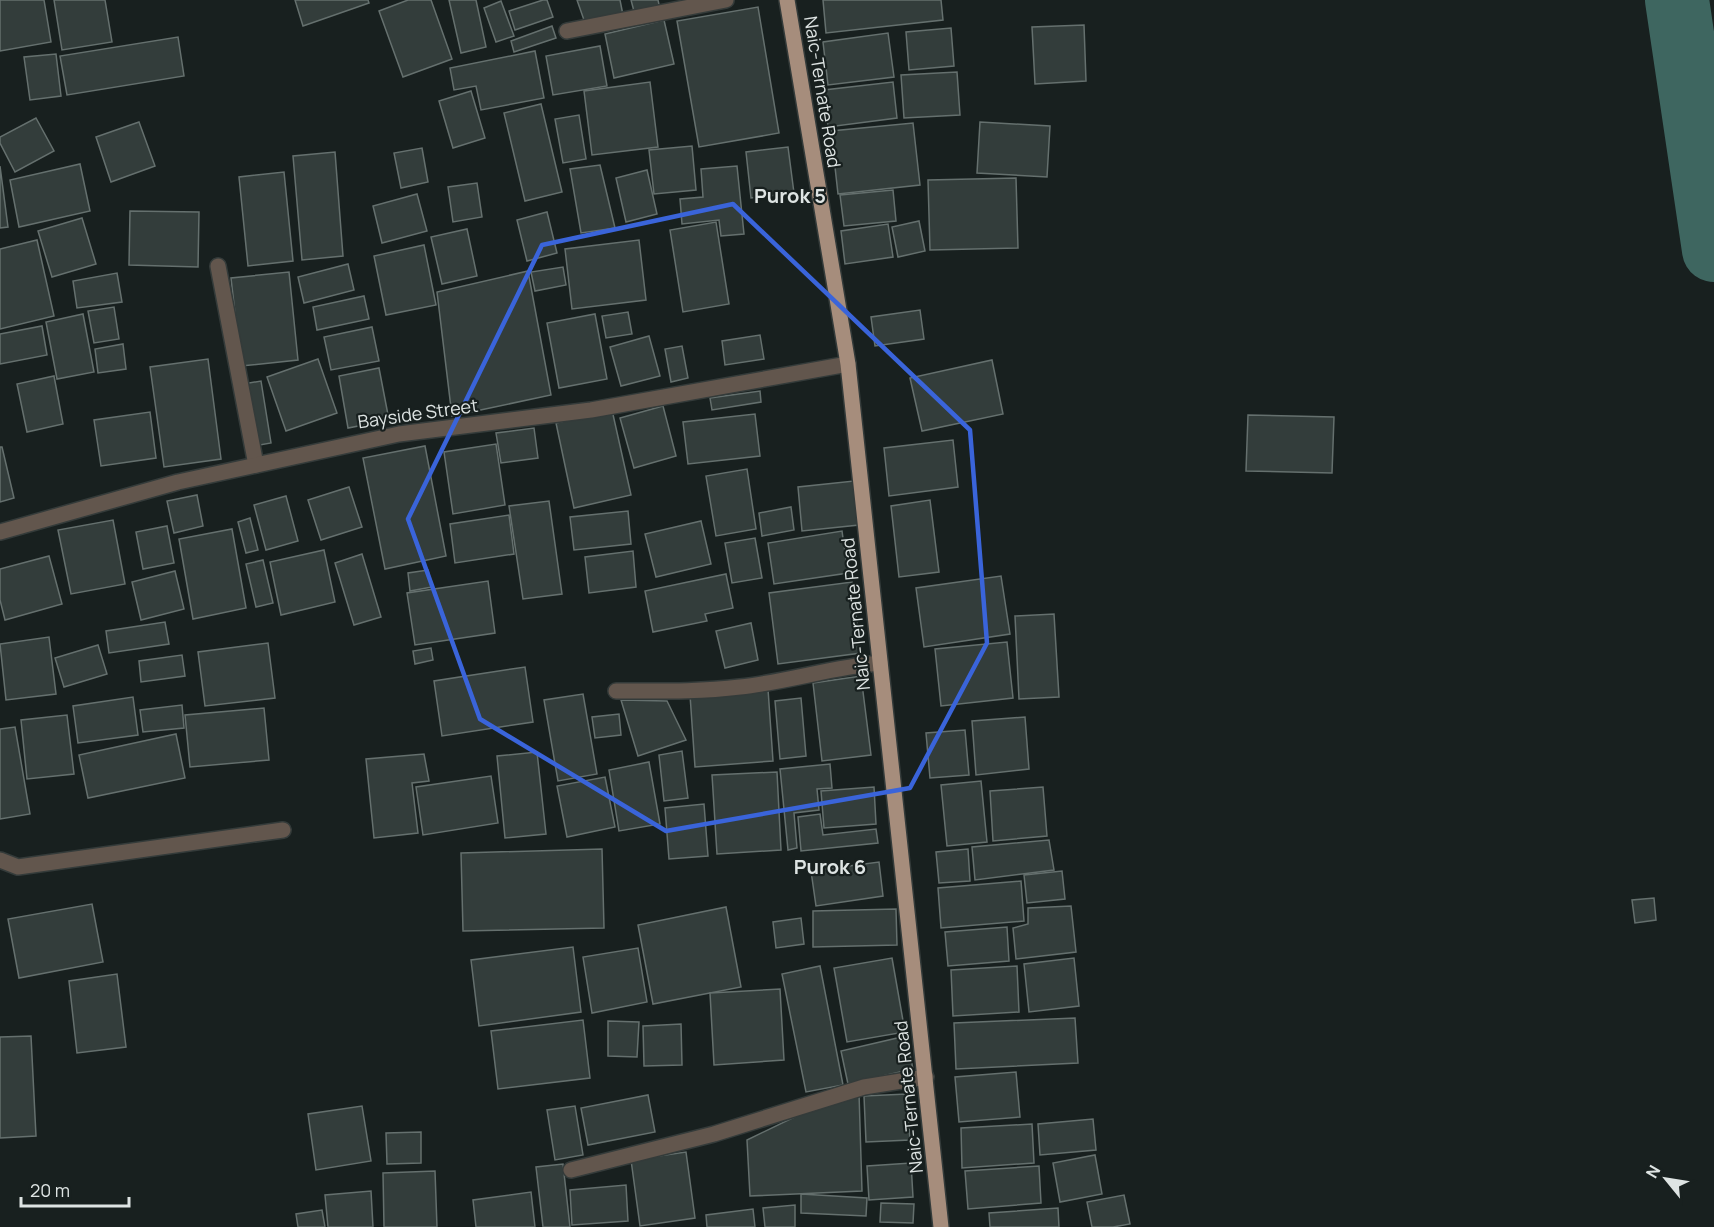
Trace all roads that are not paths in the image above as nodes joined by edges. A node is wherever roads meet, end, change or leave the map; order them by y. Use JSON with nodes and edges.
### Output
{"nodes":[{"id":1,"x":726,"y":0,"type":"edge"},
{"id":2,"x":787,"y":0,"type":"edge"},
{"id":3,"x":567,"y":31,"type":"dead end"},
{"id":4,"x":218,"y":266,"type":"dead end"},
{"id":5,"x":848,"y":364,"type":"junction"},
{"id":6,"x":256,"y":465,"type":"junction"},
{"id":7,"x":0,"y":532,"type":"edge"},
{"id":8,"x":880,"y":663,"type":"junction"},
{"id":9,"x":616,"y":691,"type":"dead end"},
{"id":10,"x":284,"y":830,"type":"dead end"},
{"id":11,"x":0,"y":860,"type":"edge"},
{"id":12,"x":926,"y":1077,"type":"junction"},
{"id":13,"x":571,"y":1170,"type":"dead end"},
{"id":14,"x":941,"y":1227,"type":"edge"}],
"edges":[{"from":1,"to":3,"type":"street"},
{"from":2,"to":5,"type":"main road","name":"Naic-Ternate Road"},
{"from":4,"to":6,"type":"street"},
{"from":5,"to":6,"type":"street","name":"Bayside Street"},
{"from":5,"to":8,"type":"main road","name":"Naic-Ternate Road"},
{"from":6,"to":7,"type":"street","name":"Bayside Street"},
{"from":8,"to":9,"type":"street"},
{"from":8,"to":12,"type":"main road","name":"Naic-Ternate Road"},
{"from":10,"to":11,"type":"street"},
{"from":12,"to":13,"type":"street"},
{"from":12,"to":14,"type":"main road","name":"Naic-Ternate Road"}]}
